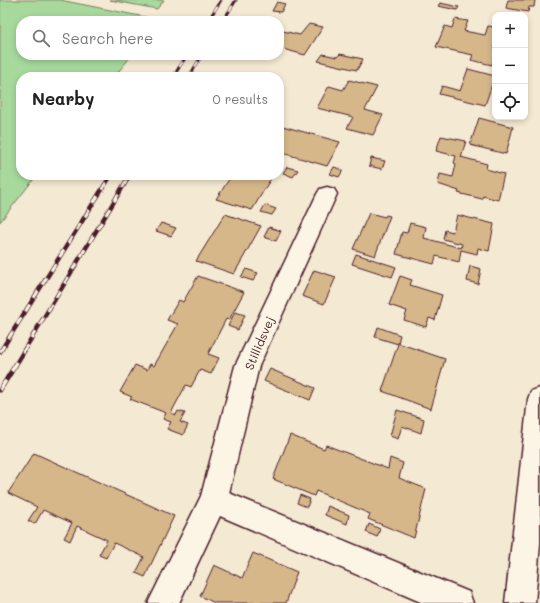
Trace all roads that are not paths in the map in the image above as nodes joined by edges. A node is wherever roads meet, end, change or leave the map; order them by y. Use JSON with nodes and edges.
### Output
{"nodes":[{"id":1,"x":327,"y":194,"type":"dead end"},
{"id":2,"x":540,"y":399,"type":"edge"},
{"id":3,"x":538,"y":429,"type":"edge"},
{"id":4,"x":214,"y":500,"type":"junction"},
{"id":5,"x":163,"y":603,"type":"edge"},
{"id":6,"x":458,"y":603,"type":"edge"},
{"id":7,"x":520,"y":603,"type":"edge"}],
"edges":[{"from":1,"to":4,"type":"street","name":"Stillidsvej"},
{"from":2,"to":3,"type":"street"},
{"from":3,"to":7,"type":"street"},
{"from":4,"to":5,"type":"street","name":"Stillidsvej"},
{"from":4,"to":6,"type":"street"}]}
